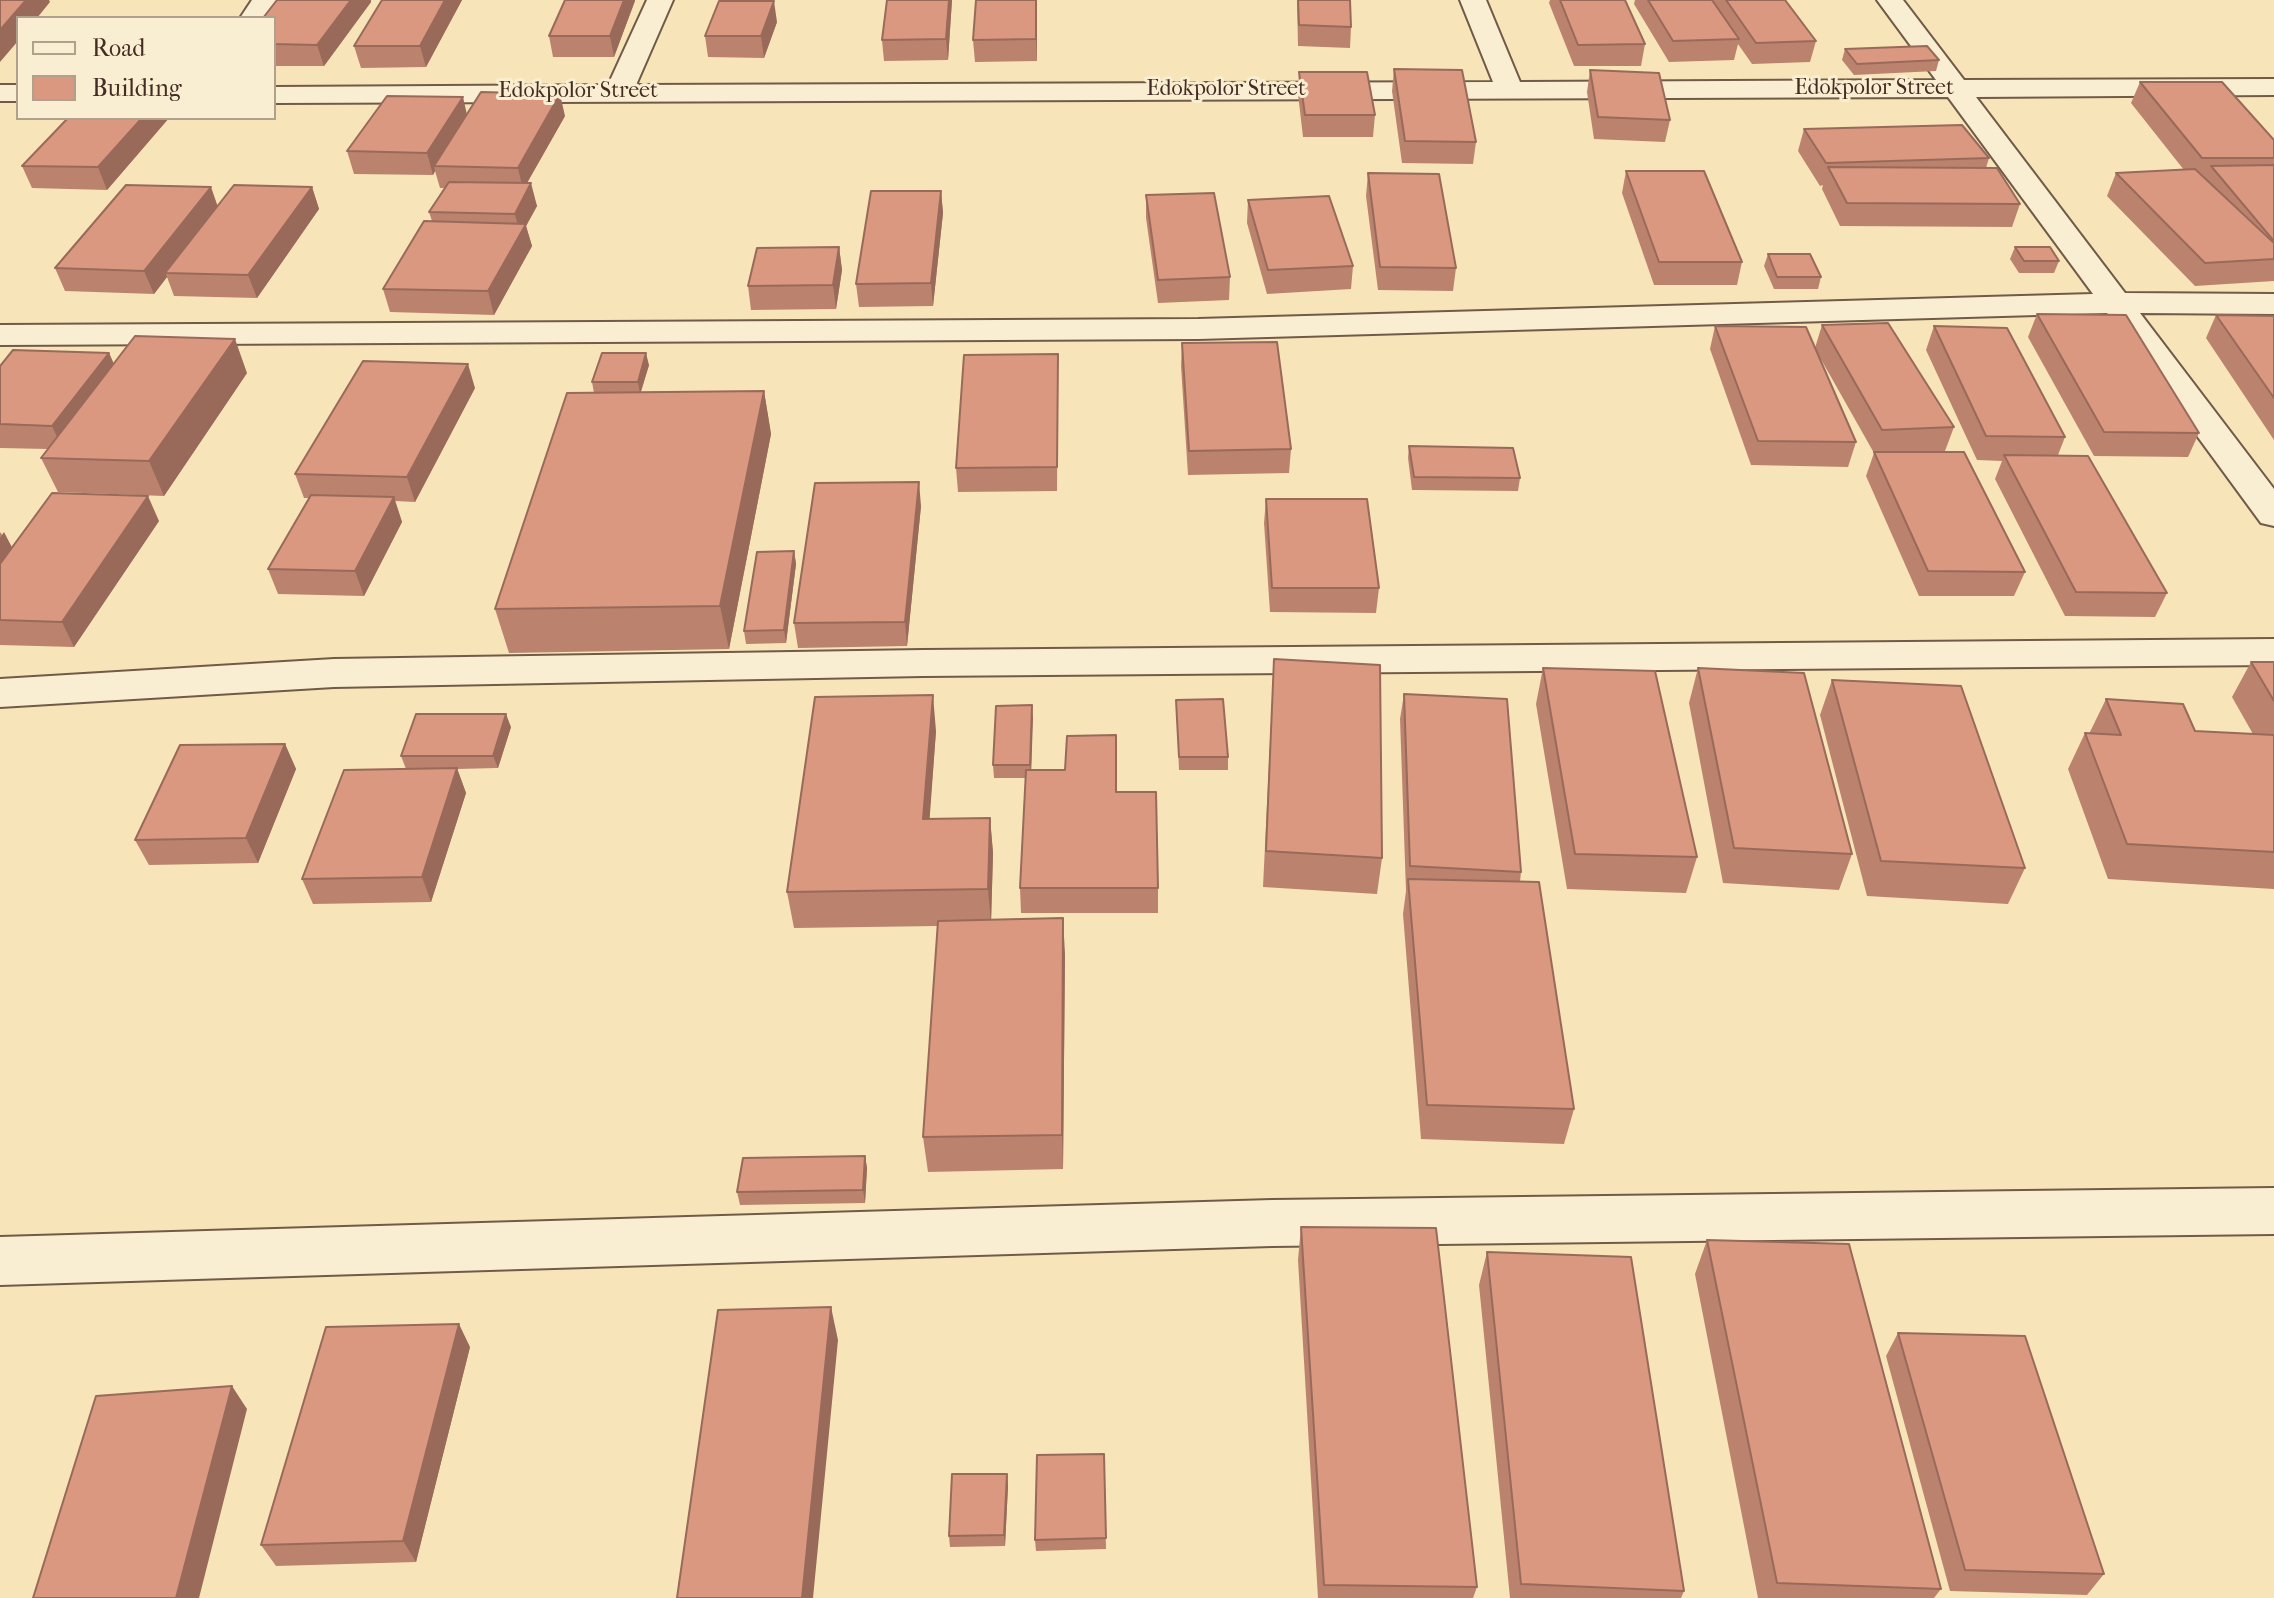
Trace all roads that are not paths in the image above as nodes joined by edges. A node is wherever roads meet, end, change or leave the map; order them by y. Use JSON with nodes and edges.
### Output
{"nodes":[{"id":1,"x":660,"y":0,"type":"edge"},
{"id":2,"x":1473,"y":0,"type":"edge"},
{"id":3,"x":1890,"y":0,"type":"edge"},
{"id":4,"x":2274,"y":87,"type":"edge"},
{"id":5,"x":1954,"y":89,"type":"junction"},
{"id":6,"x":1510,"y":90,"type":"junction"},
{"id":7,"x":619,"y":92,"type":"junction"},
{"id":8,"x":276,"y":95,"type":"edge"},
{"id":9,"x":2118,"y":303,"type":"junction"},
{"id":10,"x":2274,"y":304,"type":"edge"},
{"id":11,"x":0,"y":335,"type":"edge"},
{"id":12,"x":2274,"y":515,"type":"edge"},
{"id":13,"x":2274,"y":652,"type":"edge"},
{"id":14,"x":0,"y":693,"type":"edge"},
{"id":15,"x":2274,"y":1211,"type":"edge"},
{"id":16,"x":0,"y":1261,"type":"edge"}],
"edges":[{"from":1,"to":7,"type":"street"},
{"from":2,"to":6,"type":"street"},
{"from":3,"to":5,"type":"street"},
{"from":4,"to":5,"type":"street","name":"Edokpolor Street"},
{"from":5,"to":6,"type":"street","name":"Edokpolor Street"},
{"from":5,"to":9,"type":"street"},
{"from":6,"to":7,"type":"street","name":"Edokpolor Street"},
{"from":7,"to":8,"type":"street","name":"Edokpolor Street"},
{"from":9,"to":10,"type":"street"},
{"from":9,"to":11,"type":"street"},
{"from":9,"to":12,"type":"street"},
{"from":13,"to":14,"type":"street"},
{"from":15,"to":16,"type":"street"}]}
